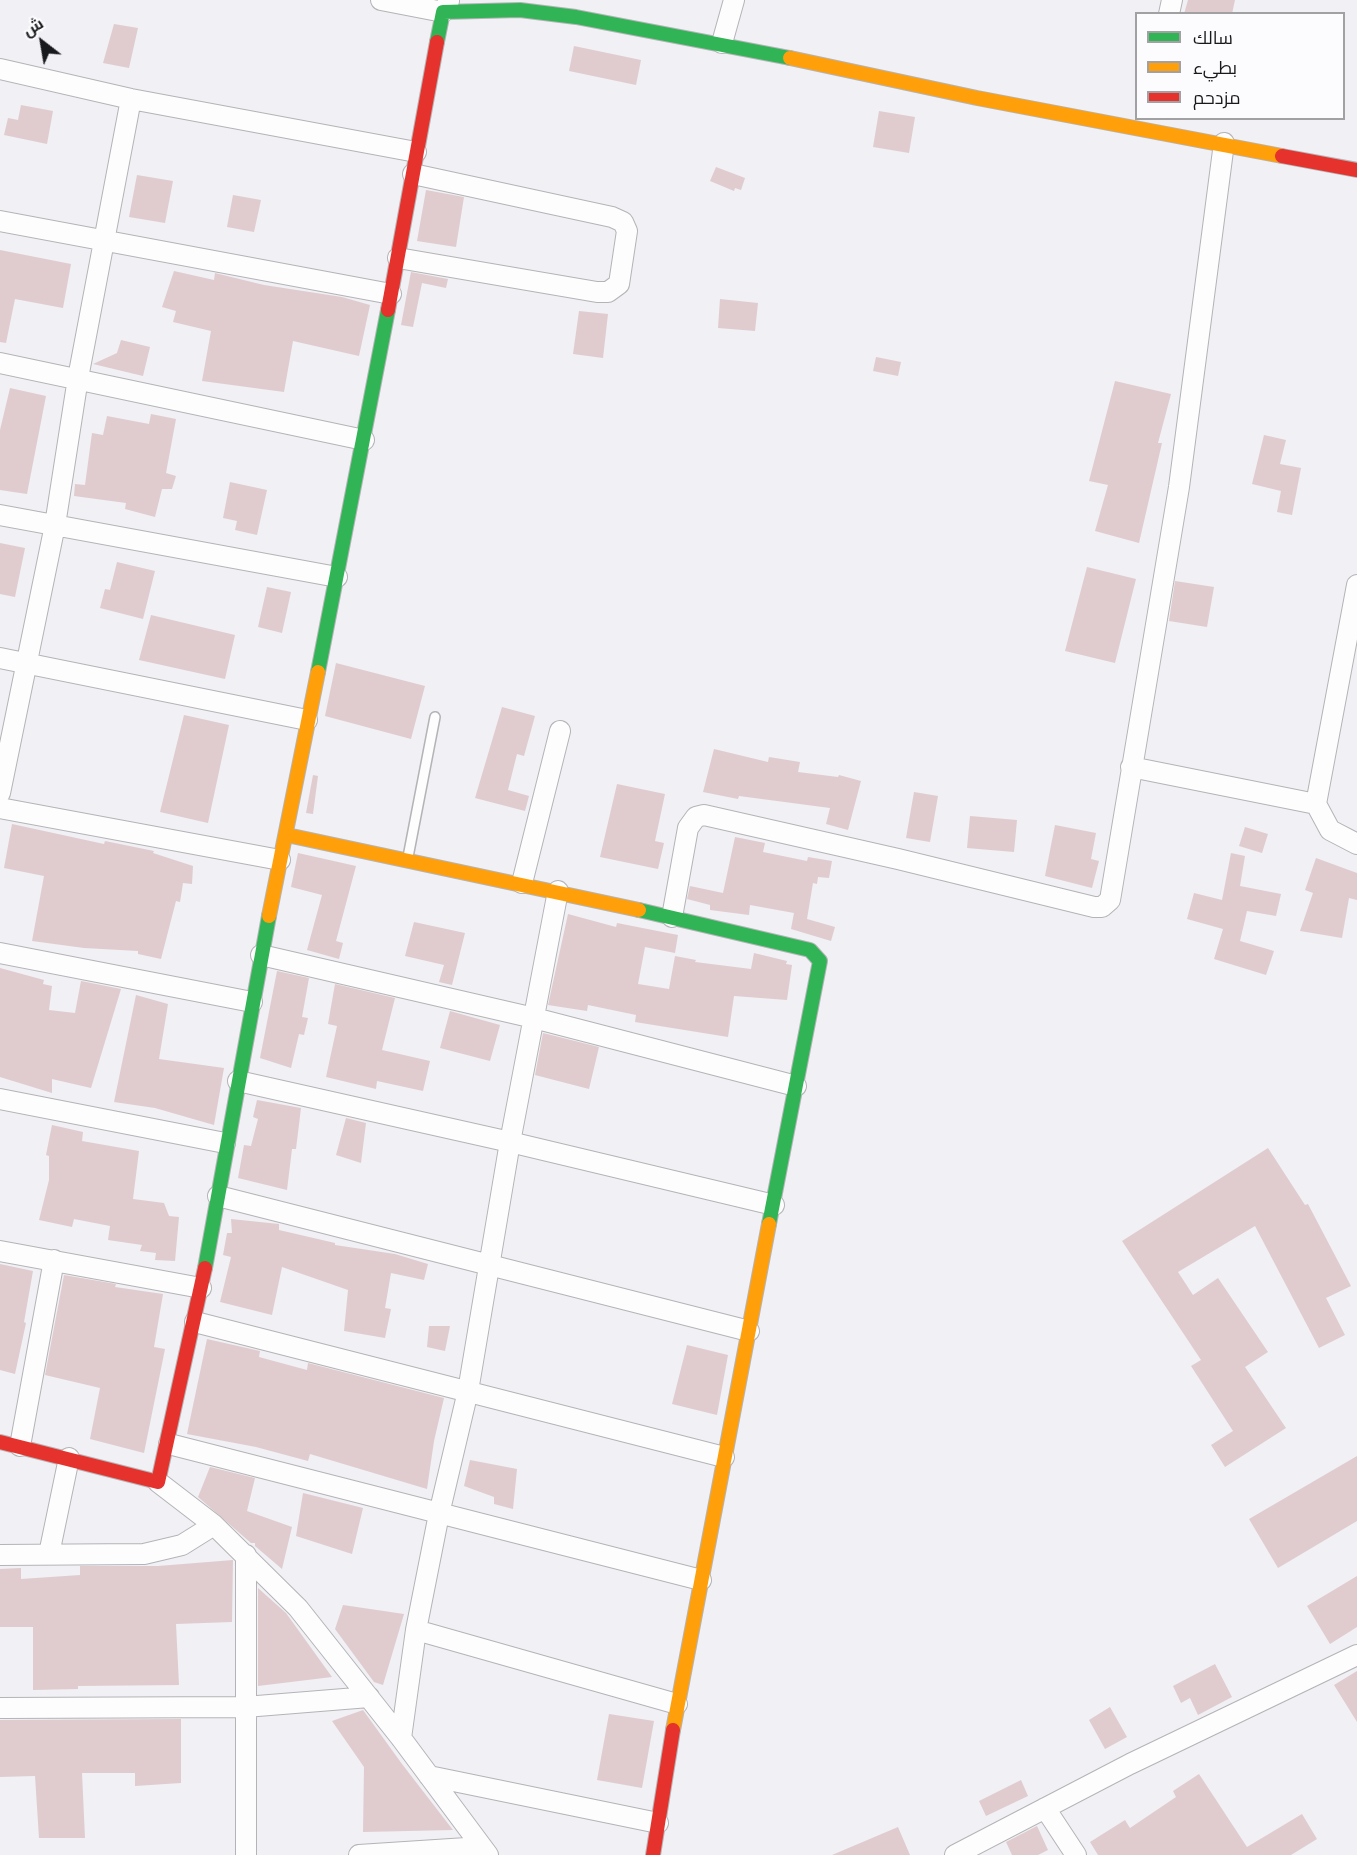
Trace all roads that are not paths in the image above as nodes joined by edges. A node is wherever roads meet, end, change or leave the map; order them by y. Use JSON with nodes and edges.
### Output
{"nodes":[{"id":1,"x":381,"y":0,"type":"edge"},
{"id":2,"x":734,"y":0,"type":"edge"},
{"id":3,"x":447,"y":6,"type":"edge"},
{"id":4,"x":722,"y":43,"type":"junction"},
{"id":5,"x":0,"y":69,"type":"edge"},
{"id":6,"x":131,"y":99,"type":"junction"},
{"id":7,"x":1140,"y":124,"type":"edge"},
{"id":8,"x":1224,"y":143,"type":"junction"},
{"id":9,"x":416,"y":152,"type":"junction"},
{"id":10,"x":1357,"y":170,"type":"edge"},
{"id":11,"x":413,"y":174,"type":"junction"},
{"id":12,"x":0,"y":221,"type":"edge"},
{"id":13,"x":103,"y":242,"type":"junction"},
{"id":14,"x":398,"y":258,"type":"junction"},
{"id":15,"x":391,"y":294,"type":"junction"},
{"id":16,"x":0,"y":363,"type":"edge"},
{"id":17,"x":78,"y":378,"type":"junction"},
{"id":18,"x":364,"y":440,"type":"junction"},
{"id":19,"x":0,"y":515,"type":"edge"},
{"id":20,"x":55,"y":525,"type":"junction"},
{"id":21,"x":337,"y":577,"type":"junction"},
{"id":22,"x":1357,"y":585,"type":"edge"},
{"id":23,"x":0,"y":658,"type":"edge"},
{"id":24,"x":26,"y":663,"type":"junction"},
{"id":25,"x":435,"y":717,"type":"dead end"},
{"id":26,"x":308,"y":720,"type":"junction"},
{"id":27,"x":560,"y":731,"type":"dead end"},
{"id":28,"x":1131,"y":767,"type":"junction"},
{"id":29,"x":0,"y":793,"type":"edge"},
{"id":30,"x":1316,"y":804,"type":"junction"},
{"id":31,"x":0,"y":808,"type":"edge"},
{"id":32,"x":287,"y":834,"type":"junction"},
{"id":33,"x":1357,"y":844,"type":"edge"},
{"id":34,"x":280,"y":860,"type":"junction"},
{"id":35,"x":408,"y":860,"type":"junction"},
{"id":36,"x":522,"y":883,"type":"junction"},
{"id":37,"x":558,"y":891,"type":"junction"},
{"id":38,"x":672,"y":917,"type":"junction"},
{"id":39,"x":0,"y":953,"type":"edge"},
{"id":40,"x":261,"y":955,"type":"junction"},
{"id":41,"x":252,"y":1002,"type":"junction"},
{"id":42,"x":534,"y":1018,"type":"junction"},
{"id":43,"x":238,"y":1081,"type":"junction"},
{"id":44,"x":796,"y":1086,"type":"junction"},
{"id":45,"x":0,"y":1099,"type":"edge"},
{"id":46,"x":510,"y":1142,"type":"junction"},
{"id":47,"x":225,"y":1143,"type":"junction"},
{"id":48,"x":218,"y":1196,"type":"junction"},
{"id":49,"x":774,"y":1205,"type":"junction"},
{"id":50,"x":0,"y":1251,"type":"edge"},
{"id":51,"x":54,"y":1260,"type":"junction"},
{"id":52,"x":489,"y":1265,"type":"junction"},
{"id":53,"x":201,"y":1288,"type":"junction"},
{"id":54,"x":195,"y":1322,"type":"junction"},
{"id":55,"x":750,"y":1331,"type":"junction"},
{"id":56,"x":468,"y":1391,"type":"junction"},
{"id":57,"x":0,"y":1442,"type":"edge"},
{"id":58,"x":169,"y":1444,"type":"junction"},
{"id":59,"x":20,"y":1446,"type":"junction"},
{"id":60,"x":724,"y":1456,"type":"junction"},
{"id":61,"x":69,"y":1458,"type":"junction"},
{"id":62,"x":158,"y":1482,"type":"junction"},
{"id":63,"x":439,"y":1514,"type":"junction"},
{"id":64,"x":214,"y":1525,"type":"junction"},
{"id":65,"x":49,"y":1554,"type":"junction"},
{"id":66,"x":0,"y":1555,"type":"edge"},
{"id":67,"x":246,"y":1555,"type":"junction"},
{"id":68,"x":701,"y":1580,"type":"junction"},
{"id":69,"x":416,"y":1630,"type":"junction"},
{"id":70,"x":1357,"y":1655,"type":"edge"},
{"id":71,"x":369,"y":1696,"type":"junction"},
{"id":72,"x":677,"y":1704,"type":"junction"},
{"id":73,"x":245,"y":1707,"type":"junction"},
{"id":74,"x":0,"y":1708,"type":"edge"},
{"id":75,"x":401,"y":1738,"type":"junction"},
{"id":76,"x":429,"y":1776,"type":"junction"},
{"id":77,"x":1045,"y":1808,"type":"junction"},
{"id":78,"x":658,"y":1823,"type":"junction"},
{"id":79,"x":485,"y":1851,"type":"edge"},
{"id":80,"x":246,"y":1855,"type":"edge"},
{"id":81,"x":359,"y":1855,"type":"edge"},
{"id":82,"x":652,"y":1855,"type":"edge"},
{"id":83,"x":956,"y":1855,"type":"edge"},
{"id":84,"x":1076,"y":1855,"type":"edge"}],
"edges":[{"from":1,"to":3,"type":"street"},
{"from":2,"to":4,"type":"street"},
{"from":3,"to":4,"type":"street"},
{"from":3,"to":9,"type":"street"},
{"from":4,"to":7,"type":"street"},
{"from":5,"to":6,"type":"street"},
{"from":6,"to":9,"type":"street"},
{"from":6,"to":13,"type":"street"},
{"from":7,"to":8,"type":"street"},
{"from":8,"to":10,"type":"street"},
{"from":8,"to":28,"type":"street"},
{"from":9,"to":11,"type":"street"},
{"from":11,"to":14,"type":"street"},
{"from":11,"to":14,"type":"street"},
{"from":12,"to":13,"type":"street"},
{"from":13,"to":15,"type":"street"},
{"from":13,"to":17,"type":"street"},
{"from":14,"to":15,"type":"street"},
{"from":15,"to":18,"type":"street"},
{"from":16,"to":17,"type":"street"},
{"from":17,"to":18,"type":"street"},
{"from":17,"to":20,"type":"street"},
{"from":18,"to":21,"type":"street"},
{"from":19,"to":20,"type":"street"},
{"from":20,"to":21,"type":"street"},
{"from":20,"to":24,"type":"street"},
{"from":21,"to":26,"type":"street"},
{"from":22,"to":30,"type":"street"},
{"from":23,"to":24,"type":"street"},
{"from":24,"to":26,"type":"street"},
{"from":24,"to":29,"type":"street"},
{"from":25,"to":35,"type":"lane"},
{"from":26,"to":32,"type":"street"},
{"from":27,"to":36,"type":"street"},
{"from":28,"to":30,"type":"street"},
{"from":28,"to":38,"type":"street"},
{"from":30,"to":33,"type":"street"},
{"from":31,"to":34,"type":"street"},
{"from":32,"to":34,"type":"street"},
{"from":32,"to":35,"type":"street"},
{"from":34,"to":40,"type":"street"},
{"from":35,"to":36,"type":"street"},
{"from":36,"to":37,"type":"street"},
{"from":37,"to":38,"type":"street"},
{"from":37,"to":42,"type":"street"},
{"from":38,"to":44,"type":"street"},
{"from":39,"to":41,"type":"street"},
{"from":40,"to":41,"type":"street"},
{"from":40,"to":42,"type":"street"},
{"from":41,"to":43,"type":"street"},
{"from":42,"to":44,"type":"street"},
{"from":42,"to":46,"type":"street"},
{"from":43,"to":46,"type":"street"},
{"from":43,"to":47,"type":"street"},
{"from":44,"to":49,"type":"street"},
{"from":45,"to":47,"type":"street"},
{"from":46,"to":49,"type":"street"},
{"from":46,"to":52,"type":"street"},
{"from":47,"to":48,"type":"street"},
{"from":48,"to":52,"type":"street"},
{"from":48,"to":53,"type":"street"},
{"from":49,"to":55,"type":"street"},
{"from":50,"to":51,"type":"street"},
{"from":51,"to":53,"type":"street"},
{"from":51,"to":59,"type":"street"},
{"from":52,"to":55,"type":"street"},
{"from":52,"to":56,"type":"street"},
{"from":53,"to":54,"type":"street"},
{"from":54,"to":56,"type":"street"},
{"from":54,"to":58,"type":"street"},
{"from":55,"to":60,"type":"street"},
{"from":56,"to":60,"type":"street"},
{"from":56,"to":63,"type":"street"},
{"from":57,"to":59,"type":"street"},
{"from":58,"to":62,"type":"street"},
{"from":58,"to":63,"type":"street"},
{"from":59,"to":61,"type":"street"},
{"from":60,"to":68,"type":"street"},
{"from":61,"to":62,"type":"street"},
{"from":61,"to":65,"type":"street"},
{"from":62,"to":64,"type":"street"},
{"from":63,"to":68,"type":"street"},
{"from":63,"to":69,"type":"street"},
{"from":64,"to":65,"type":"street"},
{"from":64,"to":67,"type":"street"},
{"from":65,"to":66,"type":"street"},
{"from":67,"to":71,"type":"street"},
{"from":67,"to":73,"type":"street"},
{"from":68,"to":72,"type":"street"},
{"from":69,"to":72,"type":"street"},
{"from":69,"to":75,"type":"street"},
{"from":70,"to":77,"type":"street"},
{"from":71,"to":73,"type":"street"},
{"from":71,"to":75,"type":"street"},
{"from":72,"to":78,"type":"street"},
{"from":73,"to":74,"type":"street"},
{"from":73,"to":80,"type":"street"},
{"from":75,"to":76,"type":"street"},
{"from":76,"to":78,"type":"street"},
{"from":76,"to":79,"type":"street"},
{"from":77,"to":83,"type":"street"},
{"from":77,"to":84,"type":"street"},
{"from":78,"to":82,"type":"street"},
{"from":79,"to":81,"type":"street"}]}
